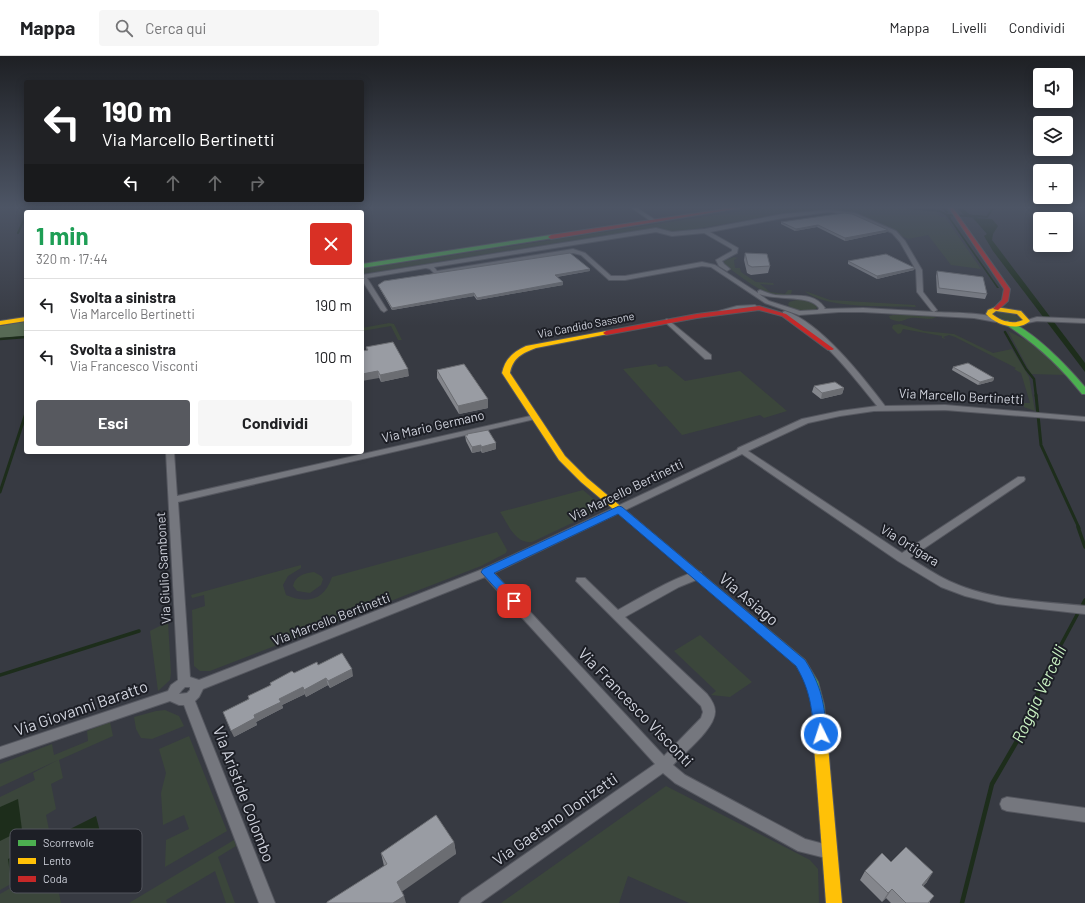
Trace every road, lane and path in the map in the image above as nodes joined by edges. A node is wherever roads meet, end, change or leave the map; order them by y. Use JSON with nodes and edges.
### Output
{"nodes":[{"id":1,"x":482,"y":248,"type":"edge"},
{"id":2,"x":546,"y":248,"type":"edge"},
{"id":3,"x":734,"y":248,"type":"edge"},
{"id":4,"x":906,"y":248,"type":"edge"},
{"id":5,"x":979,"y":248,"type":"edge"},
{"id":6,"x":364,"y":266,"type":"edge"},
{"id":7,"x":427,"y":267,"type":"junction"},
{"id":8,"x":364,"y":277,"type":"edge"},
{"id":9,"x":758,"y":296,"type":"junction"},
{"id":10,"x":786,"y":298,"type":"junction"},
{"id":11,"x":816,"y":301,"type":"junction"},
{"id":12,"x":1006,"y":301,"type":"junction"},
{"id":13,"x":749,"y":307,"type":"junction"},
{"id":14,"x":784,"y":307,"type":"junction"},
{"id":15,"x":384,"y":310,"type":"dead end"},
{"id":16,"x":725,"y":310,"type":"junction"},
{"id":17,"x":934,"y":310,"type":"junction"},
{"id":18,"x":992,"y":310,"type":"junction"},
{"id":19,"x":820,"y":311,"type":"junction"},
{"id":20,"x":813,"y":313,"type":"junction"},
{"id":21,"x":1022,"y":317,"type":"junction"},
{"id":22,"x":24,"y":319,"type":"edge"},
{"id":23,"x":996,"y":320,"type":"junction"},
{"id":24,"x":667,"y":321,"type":"junction"},
{"id":25,"x":1085,"y":321,"type":"edge"},
{"id":26,"x":0,"y":323,"type":"edge"},
{"id":27,"x":1007,"y":323,"type":"junction"},
{"id":28,"x":809,"y":328,"type":"junction"},
{"id":29,"x":1028,"y":336,"type":"junction"},
{"id":30,"x":830,"y":349,"type":"junction"},
{"id":31,"x":511,"y":358,"type":"joint"},
{"id":32,"x":708,"y":358,"type":"dead end"},
{"id":33,"x":1085,"y":392,"type":"edge"},
{"id":34,"x":882,"y":407,"type":"junction"},
{"id":35,"x":535,"y":417,"type":"junction"},
{"id":36,"x":1085,"y":419,"type":"edge"},
{"id":37,"x":741,"y":450,"type":"junction"},
{"id":38,"x":170,"y":454,"type":"edge"},
{"id":39,"x":1021,"y":479,"type":"dead end"},
{"id":40,"x":173,"y":500,"type":"junction"},
{"id":41,"x":619,"y":509,"type":"junction"},
{"id":42,"x":902,"y":558,"type":"junction"},
{"id":43,"x":487,"y":572,"type":"junction"},
{"id":44,"x":697,"y":575,"type":"junction"},
{"id":45,"x":581,"y":581,"type":"dead end"},
{"id":46,"x":1085,"y":610,"type":"edge"},
{"id":47,"x":617,"y":616,"type":"junction"},
{"id":48,"x":184,"y":682,"type":"junction"},
{"id":49,"x":197,"y":686,"type":"junction"},
{"id":50,"x":173,"y":695,"type":"junction"},
{"id":51,"x":188,"y":698,"type":"junction"},
{"id":52,"x":0,"y":754,"type":"edge"},
{"id":53,"x":664,"y":765,"type":"junction"},
{"id":54,"x":1007,"y":804,"type":"dead end"},
{"id":55,"x":1085,"y":815,"type":"edge"},
{"id":56,"x":830,"y":852,"type":"junction"},
{"id":57,"x":267,"y":903,"type":"edge"},
{"id":58,"x":467,"y":903,"type":"edge"},
{"id":59,"x":834,"y":903,"type":"edge"}],
"edges":[{"from":1,"to":6,"type":"main road"},
{"from":2,"to":7,"type":"street"},
{"from":3,"to":10,"type":"street"},
{"from":4,"to":17,"type":"street"},
{"from":5,"to":12,"type":"main road"},
{"from":7,"to":8,"type":"street"},
{"from":7,"to":9,"type":"street"},
{"from":8,"to":15,"type":"street"},
{"from":9,"to":14,"type":"street"},
{"from":9,"to":16,"type":"street"},
{"from":10,"to":11,"type":"street"},
{"from":10,"to":14,"type":"street"},
{"from":11,"to":17,"type":"street"},
{"from":11,"to":19,"type":"street"},
{"from":12,"to":18,"type":"main road"},
{"from":12,"to":21,"type":"main road"},
{"from":13,"to":16,"type":"main road","name":"Via Candido Sassone"},
{"from":13,"to":28,"type":"street"},
{"from":13,"to":30,"type":"main road","name":"Via Candido Sassone"},
{"from":14,"to":20,"type":"street"},
{"from":16,"to":24,"type":"main road","name":"Via Candido Sassone"},
{"from":17,"to":18,"type":"street"},
{"from":18,"to":21,"type":"main road"},
{"from":18,"to":23,"type":"main road"},
{"from":19,"to":20,"type":"street"},
{"from":19,"to":23,"type":"street"},
{"from":20,"to":28,"type":"street"},
{"from":21,"to":25,"type":"street"},
{"from":21,"to":27,"type":"main road"},
{"from":21,"to":29,"type":"main road"},
{"from":22,"to":26,"type":"main road"},
{"from":23,"to":27,"type":"main road"},
{"from":24,"to":31,"type":"main road","name":"Via Candido Sassone"},
{"from":24,"to":32,"type":"street"},
{"from":27,"to":29,"type":"main road"},
{"from":28,"to":30,"type":"street"},
{"from":29,"to":33,"type":"main road"},
{"from":30,"to":34,"type":"street"},
{"from":31,"to":35,"type":"main road","name":"Via Asiago"},
{"from":34,"to":36,"type":"street","name":"Via Marcello Bertinetti"},
{"from":34,"to":37,"type":"street","name":"Via Marcello Bertinetti"},
{"from":35,"to":40,"type":"street","name":"Via Mario Germano"},
{"from":35,"to":41,"type":"main road","name":"Via Asiago"},
{"from":37,"to":41,"type":"street","name":"Via Marcello Bertinetti"},
{"from":37,"to":42,"type":"street","name":"Via Ortigara"},
{"from":38,"to":40,"type":"street","name":"Via Giulio Sambonet"},
{"from":39,"to":42,"type":"street"},
{"from":40,"to":48,"type":"street","name":"Via Giulio Sambonet"},
{"from":41,"to":43,"type":"street","name":"Via Marcello Bertinetti"},
{"from":41,"to":44,"type":"main road","name":"Via Asiago"},
{"from":42,"to":46,"type":"street","name":"Via Ortigara"},
{"from":43,"to":49,"type":"street","name":"Via Marcello Bertinetti"},
{"from":43,"to":53,"type":"street","name":"Via Francesco Visconti"},
{"from":44,"to":47,"type":"street"},
{"from":44,"to":56,"type":"main road","name":"Via Asiago"},
{"from":45,"to":47,"type":"street","name":"Via Gaetano Donizetti"},
{"from":47,"to":53,"type":"street","name":"Via Gaetano Donizetti"},
{"from":48,"to":49,"type":"street"},
{"from":48,"to":50,"type":"street"},
{"from":49,"to":51,"type":"street"},
{"from":50,"to":51,"type":"street"},
{"from":50,"to":52,"type":"street","name":"Via Giovanni Baratto"},
{"from":51,"to":57,"type":"street","name":"Via Aristide Colombo"},
{"from":53,"to":56,"type":"street","name":"Via Francesco Visconti"},
{"from":53,"to":58,"type":"street","name":"Via Gaetano Donizetti"},
{"from":54,"to":55,"type":"street"},
{"from":56,"to":59,"type":"main road","name":"Via Asiago"}]}
